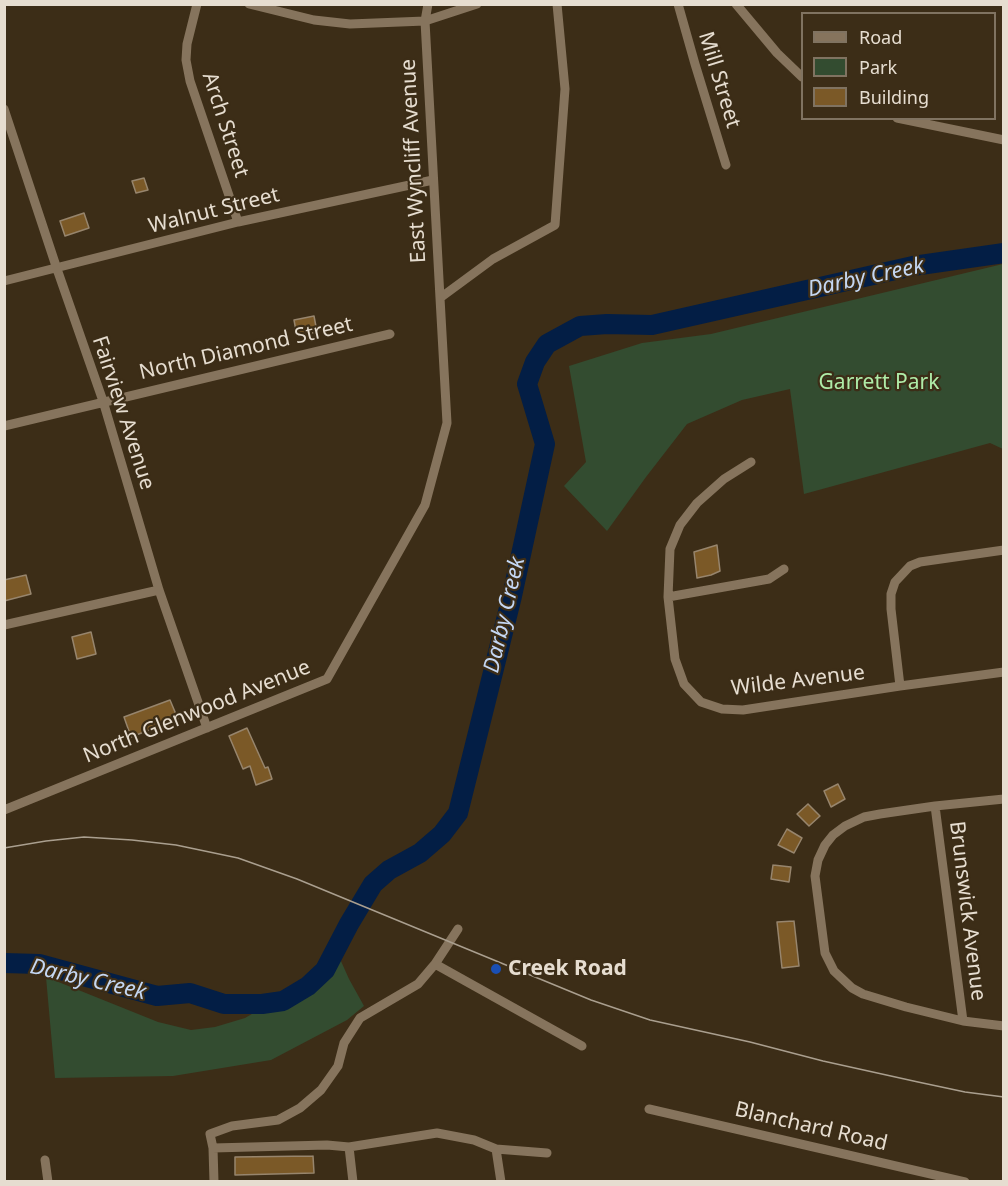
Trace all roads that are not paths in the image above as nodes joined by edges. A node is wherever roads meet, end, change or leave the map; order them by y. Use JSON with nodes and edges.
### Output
{"nodes":[{"id":1,"x":197,"y":4,"type":"edge"},
{"id":2,"x":249,"y":4,"type":"edge"},
{"id":3,"x":428,"y":4,"type":"edge"},
{"id":4,"x":477,"y":4,"type":"edge"},
{"id":5,"x":557,"y":4,"type":"edge"},
{"id":6,"x":678,"y":4,"type":"edge"},
{"id":7,"x":736,"y":4,"type":"edge"},
{"id":8,"x":424,"y":21,"type":"junction"},
{"id":9,"x":801,"y":76,"type":"edge"},
{"id":10,"x":4,"y":109,"type":"edge"},
{"id":11,"x":907,"y":120,"type":"edge"},
{"id":12,"x":1004,"y":140,"type":"edge"},
{"id":13,"x":726,"y":165,"type":"dead end"},
{"id":14,"x":433,"y":180,"type":"junction"},
{"id":15,"x":238,"y":222,"type":"junction"},
{"id":16,"x":57,"y":269,"type":"junction"},
{"id":17,"x":4,"y":281,"type":"edge"},
{"id":18,"x":440,"y":298,"type":"junction"},
{"id":19,"x":390,"y":334,"type":"dead end"},
{"id":20,"x":103,"y":401,"type":"junction"},
{"id":21,"x":4,"y":426,"type":"edge"},
{"id":22,"x":750,"y":462,"type":"dead end"},
{"id":23,"x":1004,"y":550,"type":"edge"},
{"id":24,"x":783,"y":569,"type":"dead end"},
{"id":25,"x":159,"y":590,"type":"junction"},
{"id":26,"x":668,"y":597,"type":"junction"},
{"id":27,"x":4,"y":625,"type":"edge"},
{"id":28,"x":1004,"y":672,"type":"edge"},
{"id":29,"x":900,"y":686,"type":"junction"},
{"id":30,"x":207,"y":728,"type":"junction"},
{"id":31,"x":1004,"y":799,"type":"edge"},
{"id":32,"x":935,"y":806,"type":"junction"},
{"id":33,"x":4,"y":810,"type":"edge"},
{"id":34,"x":458,"y":929,"type":"dead end"},
{"id":35,"x":435,"y":964,"type":"junction"},
{"id":36,"x":963,"y":1022,"type":"junction"},
{"id":37,"x":1004,"y":1026,"type":"edge"},
{"id":38,"x":582,"y":1046,"type":"dead end"},
{"id":39,"x":649,"y":1108,"type":"dead end"},
{"id":40,"x":350,"y":1147,"type":"junction"},
{"id":41,"x":213,"y":1149,"type":"junction"},
{"id":42,"x":496,"y":1149,"type":"junction"},
{"id":43,"x":547,"y":1153,"type":"dead end"},
{"id":44,"x":45,"y":1160,"type":"dead end"},
{"id":45,"x":48,"y":1182,"type":"edge"},
{"id":46,"x":214,"y":1182,"type":"edge"},
{"id":47,"x":353,"y":1182,"type":"edge"},
{"id":48,"x":501,"y":1182,"type":"edge"},
{"id":49,"x":965,"y":1182,"type":"edge"}],
"edges":[{"from":1,"to":15,"type":"street","name":"Arch Street"},
{"from":2,"to":8,"type":"street"},
{"from":3,"to":8,"type":"street","name":"East Wyncliff Avenue"},
{"from":4,"to":8,"type":"street"},
{"from":5,"to":18,"type":"street"},
{"from":6,"to":13,"type":"street","name":"Mill Street"},
{"from":7,"to":9,"type":"street"},
{"from":8,"to":14,"type":"street","name":"East Wyncliff Avenue"},
{"from":10,"to":16,"type":"street","name":"Fairview Avenue"},
{"from":11,"to":12,"type":"street"},
{"from":14,"to":15,"type":"street","name":"Walnut Street"},
{"from":14,"to":18,"type":"street","name":"East Wyncliff Avenue"},
{"from":15,"to":16,"type":"street","name":"Walnut Street"},
{"from":16,"to":17,"type":"street","name":"Walnut Street"},
{"from":16,"to":20,"type":"street","name":"Fairview Avenue"},
{"from":18,"to":30,"type":"street","name":"North Glenwood Avenue"},
{"from":19,"to":20,"type":"street","name":"North Diamond Street"},
{"from":20,"to":21,"type":"street","name":"North Diamond Street"},
{"from":20,"to":25,"type":"street","name":"Fairview Avenue"},
{"from":22,"to":26,"type":"street","name":"Wilde Avenue"},
{"from":23,"to":29,"type":"street"},
{"from":24,"to":26,"type":"street"},
{"from":25,"to":27,"type":"street"},
{"from":25,"to":30,"type":"street","name":"Fairview Avenue"},
{"from":26,"to":29,"type":"street","name":"Wilde Avenue"},
{"from":28,"to":29,"type":"street","name":"Wilde Avenue"},
{"from":30,"to":33,"type":"street","name":"North Glenwood Avenue"},
{"from":31,"to":32,"type":"street"},
{"from":32,"to":36,"type":"street","name":"Brunswick Avenue"},
{"from":32,"to":36,"type":"street"},
{"from":34,"to":35,"type":"street"},
{"from":35,"to":38,"type":"street"},
{"from":35,"to":41,"type":"street"},
{"from":36,"to":37,"type":"street"},
{"from":39,"to":49,"type":"street","name":"Blanchard Road"},
{"from":40,"to":41,"type":"street"},
{"from":40,"to":42,"type":"street"},
{"from":40,"to":47,"type":"street"},
{"from":41,"to":46,"type":"street"},
{"from":42,"to":43,"type":"street"},
{"from":42,"to":48,"type":"street"},
{"from":44,"to":45,"type":"street"}]}
